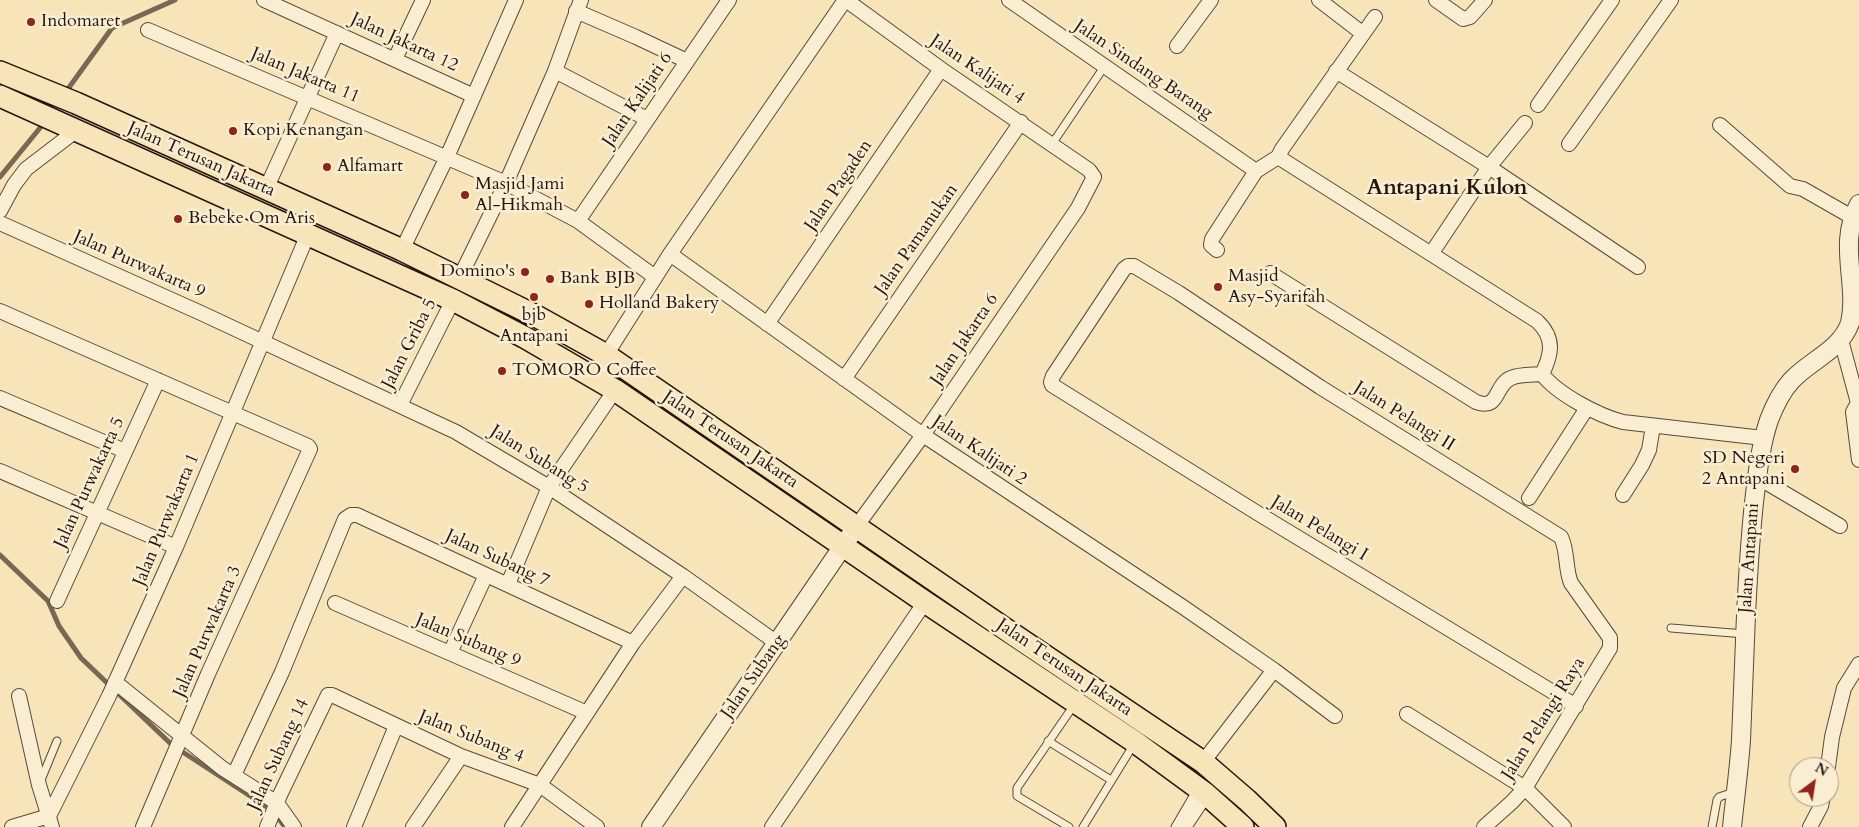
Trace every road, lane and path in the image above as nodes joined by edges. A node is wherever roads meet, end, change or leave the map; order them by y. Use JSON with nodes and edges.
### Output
{"nodes":[{"id":1,"x":264,"y":0,"type":"edge"},
{"id":2,"x":423,"y":0,"type":"edge"},
{"id":3,"x":516,"y":0,"type":"edge"},
{"id":4,"x":729,"y":0,"type":"edge"},
{"id":5,"x":846,"y":0,"type":"edge"},
{"id":6,"x":1008,"y":0,"type":"edge"},
{"id":7,"x":1211,"y":0,"type":"edge"},
{"id":8,"x":1319,"y":0,"type":"edge"},
{"id":9,"x":1436,"y":0,"type":"edge"},
{"id":10,"x":1485,"y":0,"type":"edge"},
{"id":11,"x":1612,"y":0,"type":"edge"},
{"id":12,"x":1671,"y":0,"type":"edge"},
{"id":13,"x":579,"y":5,"type":"edge"},
{"id":14,"x":1375,"y":16,"type":"dead end"},
{"id":15,"x":148,"y":30,"type":"dead end"},
{"id":16,"x":337,"y":33,"type":"junction"},
{"id":17,"x":1362,"y":34,"type":"junction"},
{"id":18,"x":1177,"y":46,"type":"dead end"},
{"id":19,"x":396,"y":59,"type":"junction"},
{"id":20,"x":687,"y":62,"type":"junction"},
{"id":21,"x":1104,"y":67,"type":"junction"},
{"id":22,"x":941,"y":69,"type":"junction"},
{"id":23,"x":555,"y":71,"type":"junction"},
{"id":24,"x":1336,"y":71,"type":"junction"},
{"id":25,"x":0,"y":72,"type":"edge"},
{"id":26,"x":474,"y":96,"type":"junction"},
{"id":27,"x":1,"y":98,"type":"edge"},
{"id":28,"x":308,"y":98,"type":"junction"},
{"id":29,"x":1538,"y":105,"type":"dead end"},
{"id":30,"x":647,"y":119,"type":"junction"},
{"id":31,"x":1021,"y":122,"type":"junction"},
{"id":32,"x":1525,"y":123,"type":"dead end"},
{"id":33,"x":1720,"y":125,"type":"dead end"},
{"id":34,"x":69,"y":126,"type":"junction"},
{"id":35,"x":1052,"y":144,"type":"junction"},
{"id":36,"x":1569,"y":144,"type":"dead end"},
{"id":37,"x":447,"y":157,"type":"junction"},
{"id":38,"x":1278,"y":157,"type":"junction"},
{"id":39,"x":1489,"y":167,"type":"junction"},
{"id":40,"x":1089,"y":170,"type":"joint"},
{"id":41,"x":1256,"y":171,"type":"junction"},
{"id":42,"x":506,"y":183,"type":"junction"},
{"id":43,"x":266,"y":189,"type":"junction"},
{"id":44,"x":0,"y":211,"type":"edge"},
{"id":45,"x":1856,"y":211,"type":"edge"},
{"id":46,"x":578,"y":220,"type":"junction"},
{"id":47,"x":0,"y":223,"type":"edge"},
{"id":48,"x":308,"y":234,"type":"junction"},
{"id":49,"x":402,"y":250,"type":"junction"},
{"id":50,"x":1217,"y":250,"type":"dead end"},
{"id":51,"x":670,"y":254,"type":"junction"},
{"id":52,"x":1431,"y":254,"type":"junction"},
{"id":53,"x":1638,"y":267,"type":"dead end"},
{"id":54,"x":1270,"y":273,"type":"dead end"},
{"id":55,"x":460,"y":277,"type":"junction"},
{"id":56,"x":655,"y":277,"type":"junction"},
{"id":57,"x":453,"y":300,"type":"junction"},
{"id":58,"x":0,"y":311,"type":"edge"},
{"id":59,"x":768,"y":324,"type":"junction"},
{"id":60,"x":1841,"y":340,"type":"junction"},
{"id":61,"x":263,"y":342,"type":"junction"},
{"id":62,"x":606,"y":355,"type":"junction"},
{"id":63,"x":1542,"y":374,"type":"junction"},
{"id":64,"x":1054,"y":376,"type":"joint"},
{"id":65,"x":595,"y":377,"type":"junction"},
{"id":66,"x":844,"y":379,"type":"junction"},
{"id":67,"x":158,"y":380,"type":"junction"},
{"id":68,"x":615,"y":390,"type":"junction"},
{"id":69,"x":0,"y":398,"type":"edge"},
{"id":70,"x":1858,"y":404,"type":"edge"},
{"id":71,"x":400,"y":405,"type":"junction"},
{"id":72,"x":1587,"y":408,"type":"junction"},
{"id":73,"x":233,"y":412,"type":"junction"},
{"id":74,"x":1653,"y":426,"type":"junction"},
{"id":75,"x":923,"y":436,"type":"junction"},
{"id":76,"x":1764,"y":438,"type":"junction"},
{"id":77,"x":125,"y":452,"type":"junction"},
{"id":78,"x":1859,"y":460,"type":"edge"},
{"id":79,"x":0,"y":471,"type":"edge"},
{"id":80,"x":1757,"y":477,"type":"junction"},
{"id":81,"x":549,"y":486,"type":"junction"},
{"id":82,"x":1623,"y":496,"type":"dead end"},
{"id":83,"x":1528,"y":498,"type":"dead end"},
{"id":84,"x":95,"y":513,"type":"junction"},
{"id":85,"x":1840,"y":526,"type":"dead end"},
{"id":86,"x":856,"y":527,"type":"junction"},
{"id":87,"x":844,"y":546,"type":"junction"},
{"id":88,"x":176,"y":548,"type":"junction"},
{"id":89,"x":486,"y":575,"type":"junction"},
{"id":90,"x":683,"y":576,"type":"junction"},
{"id":91,"x":508,"y":584,"type":"junction"},
{"id":92,"x":57,"y":601,"type":"dead end"},
{"id":93,"x":925,"y":602,"type":"junction"},
{"id":94,"x":335,"y":604,"type":"dead end"},
{"id":95,"x":1671,"y":628,"type":"dead end"},
{"id":96,"x":1745,"y":634,"type":"junction"},
{"id":97,"x":633,"y":643,"type":"junction"},
{"id":98,"x":777,"y":643,"type":"junction"},
{"id":99,"x":1610,"y":648,"type":"joint"},
{"id":100,"x":450,"y":653,"type":"junction"},
{"id":101,"x":1859,"y":664,"type":"edge"},
{"id":102,"x":1274,"y":670,"type":"junction"},
{"id":103,"x":112,"y":688,"type":"junction"},
{"id":104,"x":19,"y":696,"type":"dead end"},
{"id":105,"x":325,"y":699,"type":"joint"},
{"id":106,"x":1076,"y":703,"type":"junction"},
{"id":107,"x":1576,"y":706,"type":"junction"},
{"id":108,"x":587,"y":713,"type":"junction"},
{"id":109,"x":1407,"y":714,"type":"dead end"},
{"id":110,"x":1335,"y":716,"type":"dead end"},
{"id":111,"x":396,"y":726,"type":"junction"},
{"id":112,"x":57,"y":741,"type":"dead end"},
{"id":113,"x":1048,"y":741,"type":"junction"},
{"id":114,"x":1135,"y":742,"type":"junction"},
{"id":115,"x":179,"y":745,"type":"junction"},
{"id":116,"x":462,"y":756,"type":"junction"},
{"id":117,"x":1829,"y":757,"type":"edge"},
{"id":118,"x":1204,"y":762,"type":"junction"},
{"id":119,"x":234,"y":776,"type":"junction"},
{"id":120,"x":1111,"y":780,"type":"junction"},
{"id":121,"x":38,"y":785,"type":"junction"},
{"id":122,"x":540,"y":785,"type":"junction"},
{"id":123,"x":1525,"y":788,"type":"junction"},
{"id":124,"x":1736,"y":792,"type":"junction"},
{"id":125,"x":1200,"y":797,"type":"junction"},
{"id":126,"x":1821,"y":807,"type":"edge"},
{"id":127,"x":272,"y":815,"type":"edge"},
{"id":128,"x":51,"y":822,"type":"edge"},
{"id":129,"x":12,"y":827,"type":"edge"},
{"id":130,"x":143,"y":827,"type":"edge"},
{"id":131,"x":294,"y":827,"type":"edge"},
{"id":132,"x":354,"y":827,"type":"edge"},
{"id":133,"x":414,"y":827,"type":"edge"},
{"id":134,"x":512,"y":827,"type":"edge"},
{"id":135,"x":597,"y":827,"type":"edge"},
{"id":136,"x":651,"y":827,"type":"edge"},
{"id":137,"x":772,"y":827,"type":"edge"},
{"id":138,"x":1069,"y":827,"type":"edge"},
{"id":139,"x":1083,"y":827,"type":"edge"},
{"id":140,"x":1175,"y":827,"type":"edge"},
{"id":141,"x":1184,"y":827,"type":"edge"},
{"id":142,"x":1243,"y":827,"type":"edge"},
{"id":143,"x":1275,"y":827,"type":"edge"},
{"id":144,"x":1484,"y":827,"type":"edge"},
{"id":145,"x":1564,"y":827,"type":"edge"},
{"id":146,"x":1712,"y":827,"type":"edge"},
{"id":147,"x":1732,"y":827,"type":"edge"},
{"id":148,"x":1810,"y":827,"type":"edge"}],
"edges":[{"from":1,"to":16,"type":"street","name":"Jalan Jakarta 12"},
{"from":2,"to":19,"type":"street"},
{"from":3,"to":26,"type":"street"},
{"from":4,"to":20,"type":"street","name":"Jalan Kalijati 6"},
{"from":5,"to":22,"type":"street","name":"Jalan Kalijati 4"},
{"from":5,"to":51,"type":"street"},
{"from":6,"to":21,"type":"street","name":"Jalan Sindang Barang"},
{"from":7,"to":18,"type":"street"},
{"from":8,"to":17,"type":"street"},
{"from":9,"to":10,"type":"street"},
{"from":11,"to":29,"type":"street"},
{"from":12,"to":36,"type":"street"},
{"from":13,"to":20,"type":"street"},
{"from":13,"to":23,"type":"street"},
{"from":14,"to":17,"type":"street"},
{"from":15,"to":28,"type":"street","name":"Jalan Jakarta 11"},
{"from":16,"to":19,"type":"street","name":"Jalan Jakarta 12"},
{"from":16,"to":28,"type":"street"},
{"from":17,"to":24,"type":"street"},
{"from":19,"to":26,"type":"street","name":"Jalan Jakarta 12"},
{"from":20,"to":30,"type":"street","name":"Jalan Kalijati 6"},
{"from":21,"to":35,"type":"lane"},
{"from":21,"to":41,"type":"street","name":"Jalan Sindang Barang"},
{"from":22,"to":31,"type":"street","name":"Jalan Kalijati 4"},
{"from":22,"to":59,"type":"street","name":"Jalan Pagaden"},
{"from":23,"to":30,"type":"street"},
{"from":23,"to":42,"type":"street"},
{"from":24,"to":38,"type":"street"},
{"from":24,"to":39,"type":"street"},
{"from":25,"to":43,"type":"main road","name":"Jalan Terusan Jakarta"},
{"from":26,"to":37,"type":"street"},
{"from":27,"to":34,"type":"main road","name":"Jalan Terusan Jakarta"},
{"from":28,"to":37,"type":"street","name":"Jalan Jakarta 11"},
{"from":28,"to":43,"type":"street"},
{"from":30,"to":46,"type":"street","name":"Jalan Kalijati 6"},
{"from":31,"to":35,"type":"street","name":"Jalan Kalijati 4"},
{"from":31,"to":66,"type":"street","name":"Jalan Pamanukan"},
{"from":32,"to":39,"type":"street"},
{"from":33,"to":45,"type":"street"},
{"from":34,"to":44,"type":"street"},
{"from":34,"to":48,"type":"main road","name":"Jalan Terusan Jakarta"},
{"from":35,"to":40,"type":"street","name":"Jalan Kalijati 4"},
{"from":37,"to":42,"type":"street","name":"Jalan Jakarta 11"},
{"from":37,"to":49,"type":"street"},
{"from":38,"to":41,"type":"street"},
{"from":38,"to":52,"type":"street"},
{"from":39,"to":52,"type":"street"},
{"from":39,"to":53,"type":"street"},
{"from":40,"to":75,"type":"street","name":"Jalan Jakarta 6"},
{"from":41,"to":50,"type":"street"},
{"from":42,"to":46,"type":"street","name":"Jalan Jakarta 11"},
{"from":42,"to":55,"type":"street"},
{"from":43,"to":49,"type":"main road","name":"Jalan Terusan Jakarta"},
{"from":45,"to":60,"type":"street","name":"Jalan Antapani"},
{"from":46,"to":56,"type":"street","name":"Jalan Jakarta 11"},
{"from":47,"to":61,"type":"street","name":"Jalan Purwakarta 9"},
{"from":48,"to":57,"type":"main road","name":"Jalan Terusan Jakarta"},
{"from":48,"to":61,"type":"street","name":"Jalan Purwakarta 1"},
{"from":49,"to":55,"type":"main road","name":"Jalan Terusan Jakarta"},
{"from":51,"to":56,"type":"street"},
{"from":51,"to":59,"type":"street","name":"Jalan Kalijati 2"},
{"from":52,"to":63,"type":"street"},
{"from":54,"to":63,"type":"street"},
{"from":55,"to":62,"type":"main road","name":"Jalan Terusan Jakarta"},
{"from":56,"to":62,"type":"street"},
{"from":57,"to":65,"type":"main road","name":"Jalan Terusan Jakarta"},
{"from":57,"to":71,"type":"street","name":"Jalan Griba 5"},
{"from":58,"to":67,"type":"street"},
{"from":59,"to":66,"type":"street","name":"Jalan Kalijati 2"},
{"from":60,"to":70,"type":"street"},
{"from":60,"to":76,"type":"street","name":"Jalan Antapani"},
{"from":61,"to":71,"type":"street","name":"Jalan Subang 5"},
{"from":61,"to":73,"type":"street","name":"Jalan Purwakarta 1"},
{"from":62,"to":65,"type":"street"},
{"from":62,"to":86,"type":"main road","name":"Jalan Terusan Jakarta"},
{"from":63,"to":72,"type":"street"},
{"from":64,"to":99,"type":"street","name":"Jalan Pelangi II"},
{"from":64,"to":107,"type":"street","name":"Jalan Pelangi I"},
{"from":65,"to":68,"type":"main road","name":"Jalan Terusan Jakarta"},
{"from":66,"to":75,"type":"street","name":"Jalan Kalijati 2"},
{"from":67,"to":73,"type":"street"},
{"from":67,"to":77,"type":"street","name":"Jalan Purwakarta 5"},
{"from":68,"to":81,"type":"street"},
{"from":68,"to":87,"type":"main road","name":"Jalan Terusan Jakarta"},
{"from":69,"to":77,"type":"street"},
{"from":70,"to":78,"type":"street"},
{"from":71,"to":81,"type":"street","name":"Jalan Subang 5"},
{"from":72,"to":74,"type":"street"},
{"from":72,"to":83,"type":"street"},
{"from":73,"to":88,"type":"street","name":"Jalan Purwakarta 1"},
{"from":73,"to":115,"type":"street","name":"Jalan Purwakarta 3"},
{"from":74,"to":76,"type":"street"},
{"from":74,"to":82,"type":"street"},
{"from":75,"to":86,"type":"street","name":"Jalan Jakarta 6"},
{"from":75,"to":102,"type":"street","name":"Jalan Kalijati 2"},
{"from":76,"to":80,"type":"street","name":"Jalan Antapani"},
{"from":77,"to":84,"type":"street","name":"Jalan Purwakarta 5"},
{"from":79,"to":84,"type":"street"},
{"from":80,"to":85,"type":"street"},
{"from":80,"to":96,"type":"street","name":"Jalan Antapani"},
{"from":81,"to":90,"type":"street","name":"Jalan Subang 5"},
{"from":81,"to":91,"type":"street"},
{"from":84,"to":88,"type":"street"},
{"from":84,"to":92,"type":"street","name":"Jalan Purwakarta 5"},
{"from":86,"to":87,"type":"street","name":"Jalan Subang"},
{"from":86,"to":118,"type":"main road","name":"Jalan Terusan Jakarta"},
{"from":87,"to":93,"type":"main road","name":"Jalan Terusan Jakarta"},
{"from":87,"to":98,"type":"street","name":"Jalan Subang"},
{"from":88,"to":103,"type":"street","name":"Jalan Purwakarta 1"},
{"from":89,"to":91,"type":"street","name":"Jalan Subang 7"},
{"from":89,"to":100,"type":"street"},
{"from":89,"to":119,"type":"street","name":"Jalan Subang 7"},
{"from":90,"to":97,"type":"street"},
{"from":90,"to":98,"type":"street","name":"Jalan Subang 5"},
{"from":91,"to":97,"type":"street","name":"Jalan Subang 7"},
{"from":93,"to":106,"type":"main road","name":"Jalan Terusan Jakarta"},
{"from":93,"to":137,"type":"street"},
{"from":94,"to":100,"type":"street","name":"Jalan Subang 9"},
{"from":95,"to":96,"type":"lane"},
{"from":96,"to":124,"type":"street","name":"Jalan Antapani"},
{"from":97,"to":108,"type":"street"},
{"from":98,"to":136,"type":"street","name":"Jalan Subang"},
{"from":99,"to":107,"type":"street","name":"Jalan Pelangi Raya"},
{"from":100,"to":108,"type":"street","name":"Jalan Subang 9"},
{"from":101,"to":117,"type":"street"},
{"from":102,"to":110,"type":"street","name":"Jalan Kalijati 2"},
{"from":102,"to":118,"type":"street"},
{"from":103,"to":115,"type":"street"},
{"from":103,"to":128,"type":"street","name":"Jalan Purwakarta 1"},
{"from":104,"to":121,"type":"street"},
{"from":105,"to":111,"type":"street","name":"Jalan Subang 4"},
{"from":105,"to":127,"type":"street","name":"Jalan Subang 14"},
{"from":106,"to":113,"type":"lane"},
{"from":106,"to":114,"type":"main road","name":"Jalan Terusan Jakarta"},
{"from":107,"to":123,"type":"street","name":"Jalan Pelangi Raya"},
{"from":108,"to":122,"type":"street"},
{"from":109,"to":123,"type":"street"},
{"from":111,"to":116,"type":"street","name":"Jalan Subang 4"},
{"from":111,"to":132,"type":"street"},
{"from":112,"to":121,"type":"lane"},
{"from":113,"to":120,"type":"lane"},
{"from":113,"to":138,"type":"lane"},
{"from":114,"to":120,"type":"lane"},
{"from":114,"to":125,"type":"main road","name":"Jalan Terusan Jakarta"},
{"from":115,"to":119,"type":"street"},
{"from":115,"to":130,"type":"street","name":"Jalan Purwakarta 3"},
{"from":116,"to":122,"type":"street","name":"Jalan Subang 4"},
{"from":116,"to":133,"type":"street"},
{"from":118,"to":143,"type":"main road","name":"Jalan Terusan Jakarta"},
{"from":119,"to":127,"type":"street"},
{"from":120,"to":139,"type":"lane"},
{"from":121,"to":128,"type":"street"},
{"from":122,"to":134,"type":"street"},
{"from":122,"to":135,"type":"street","name":"Jalan Subang 4"},
{"from":123,"to":144,"type":"street","name":"Jalan Pelangi Raya"},
{"from":123,"to":145,"type":"street"},
{"from":124,"to":146,"type":"lane"},
{"from":124,"to":147,"type":"street","name":"Jalan Antapani"},
{"from":125,"to":140,"type":"lane"},
{"from":125,"to":141,"type":"street"},
{"from":125,"to":142,"type":"main road","name":"Jalan Terusan Jakarta"},
{"from":126,"to":148,"type":"street"},
{"from":127,"to":131,"type":"street"},
{"from":128,"to":129,"type":"street"}]}
